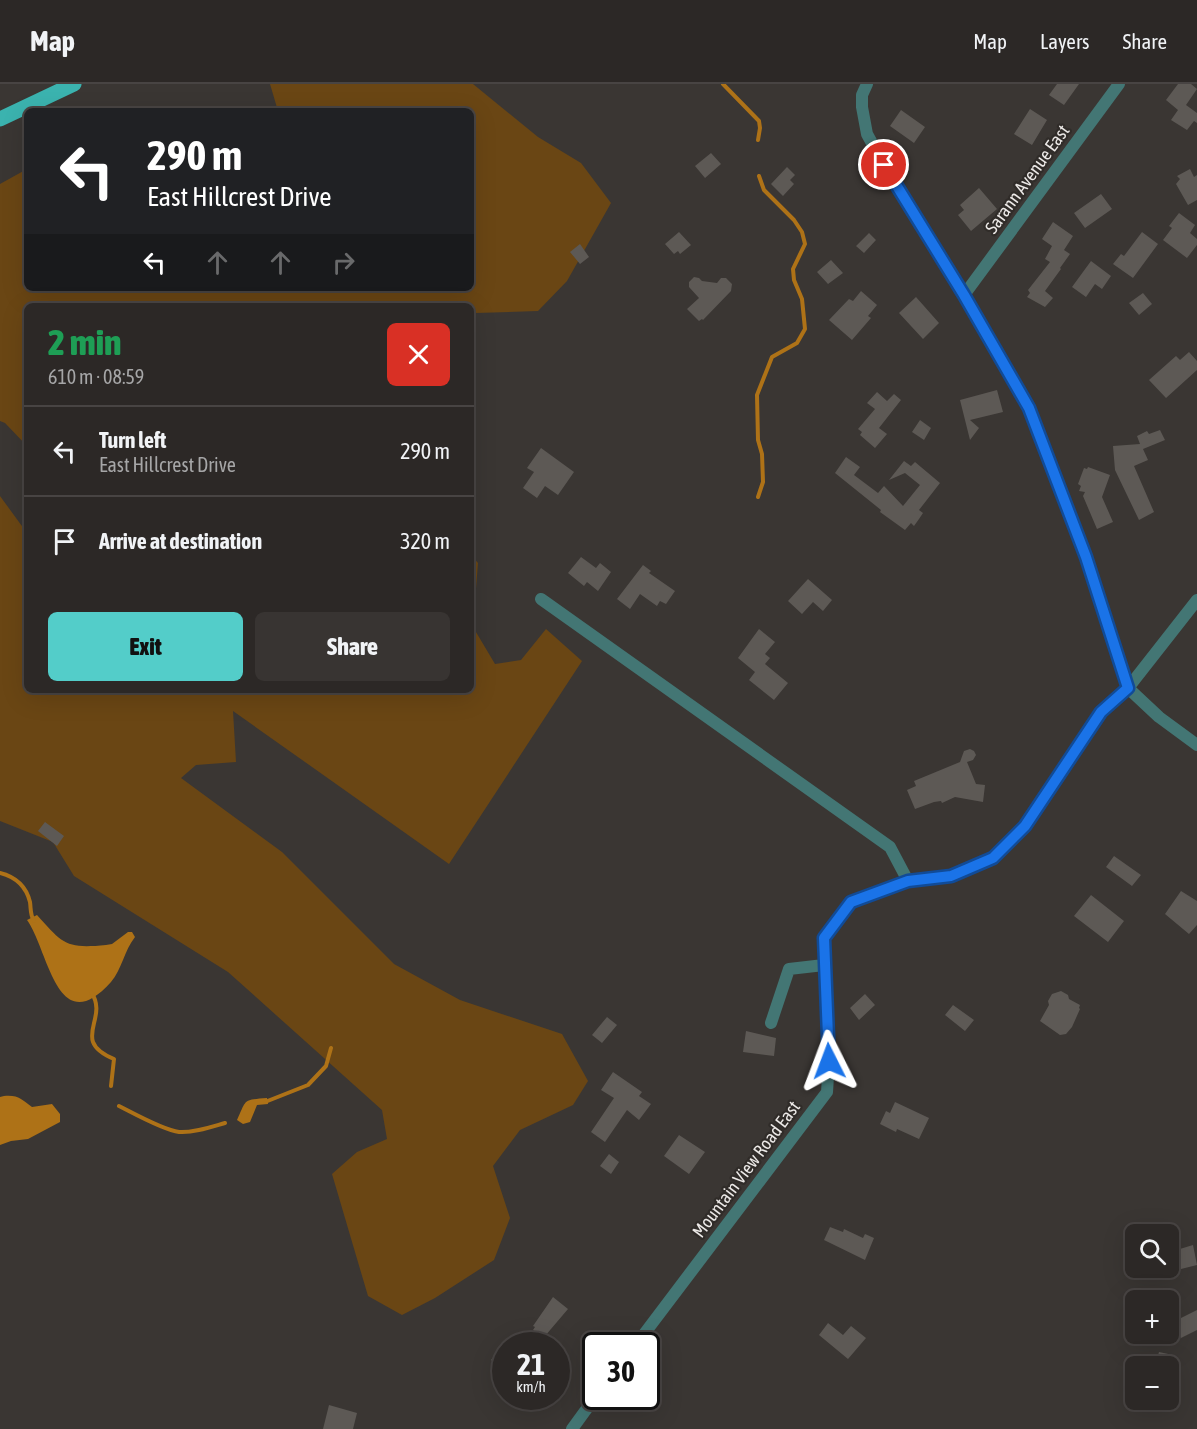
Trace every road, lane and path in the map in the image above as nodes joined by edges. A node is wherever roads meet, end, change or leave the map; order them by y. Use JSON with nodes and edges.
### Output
{"nodes":[{"id":1,"x":74,"y":84,"type":"edge"},
{"id":2,"x":867,"y":84,"type":"edge"},
{"id":3,"x":1119,"y":84,"type":"edge"},
{"id":4,"x":0,"y":119,"type":"edge"},
{"id":5,"x":964,"y":295,"type":"junction"},
{"id":6,"x":541,"y":599,"type":"dead end"},
{"id":7,"x":1197,"y":600,"type":"edge"},
{"id":8,"x":1128,"y":688,"type":"junction"},
{"id":9,"x":1197,"y":745,"type":"edge"},
{"id":10,"x":908,"y":881,"type":"junction"},
{"id":11,"x":824,"y":965,"type":"junction"},
{"id":12,"x":771,"y":1023,"type":"dead end"},
{"id":13,"x":646,"y":1332,"type":"edge"},
{"id":14,"x":586,"y":1410,"type":"edge"},
{"id":15,"x":572,"y":1429,"type":"edge"}],
"edges":[{"from":1,"to":4,"type":"main road"},
{"from":2,"to":5,"type":"street"},
{"from":3,"to":5,"type":"street","name":"Sarann Avenue East"},
{"from":5,"to":8,"type":"street"},
{"from":6,"to":10,"type":"street"},
{"from":7,"to":8,"type":"street","name":"Mountain View Road East"},
{"from":8,"to":9,"type":"street"},
{"from":8,"to":10,"type":"street","name":"Mountain View Road East"},
{"from":10,"to":11,"type":"street","name":"Mountain View Road East"},
{"from":11,"to":12,"type":"street"},
{"from":11,"to":13,"type":"street","name":"Mountain View Road East"},
{"from":14,"to":15,"type":"street"}]}
